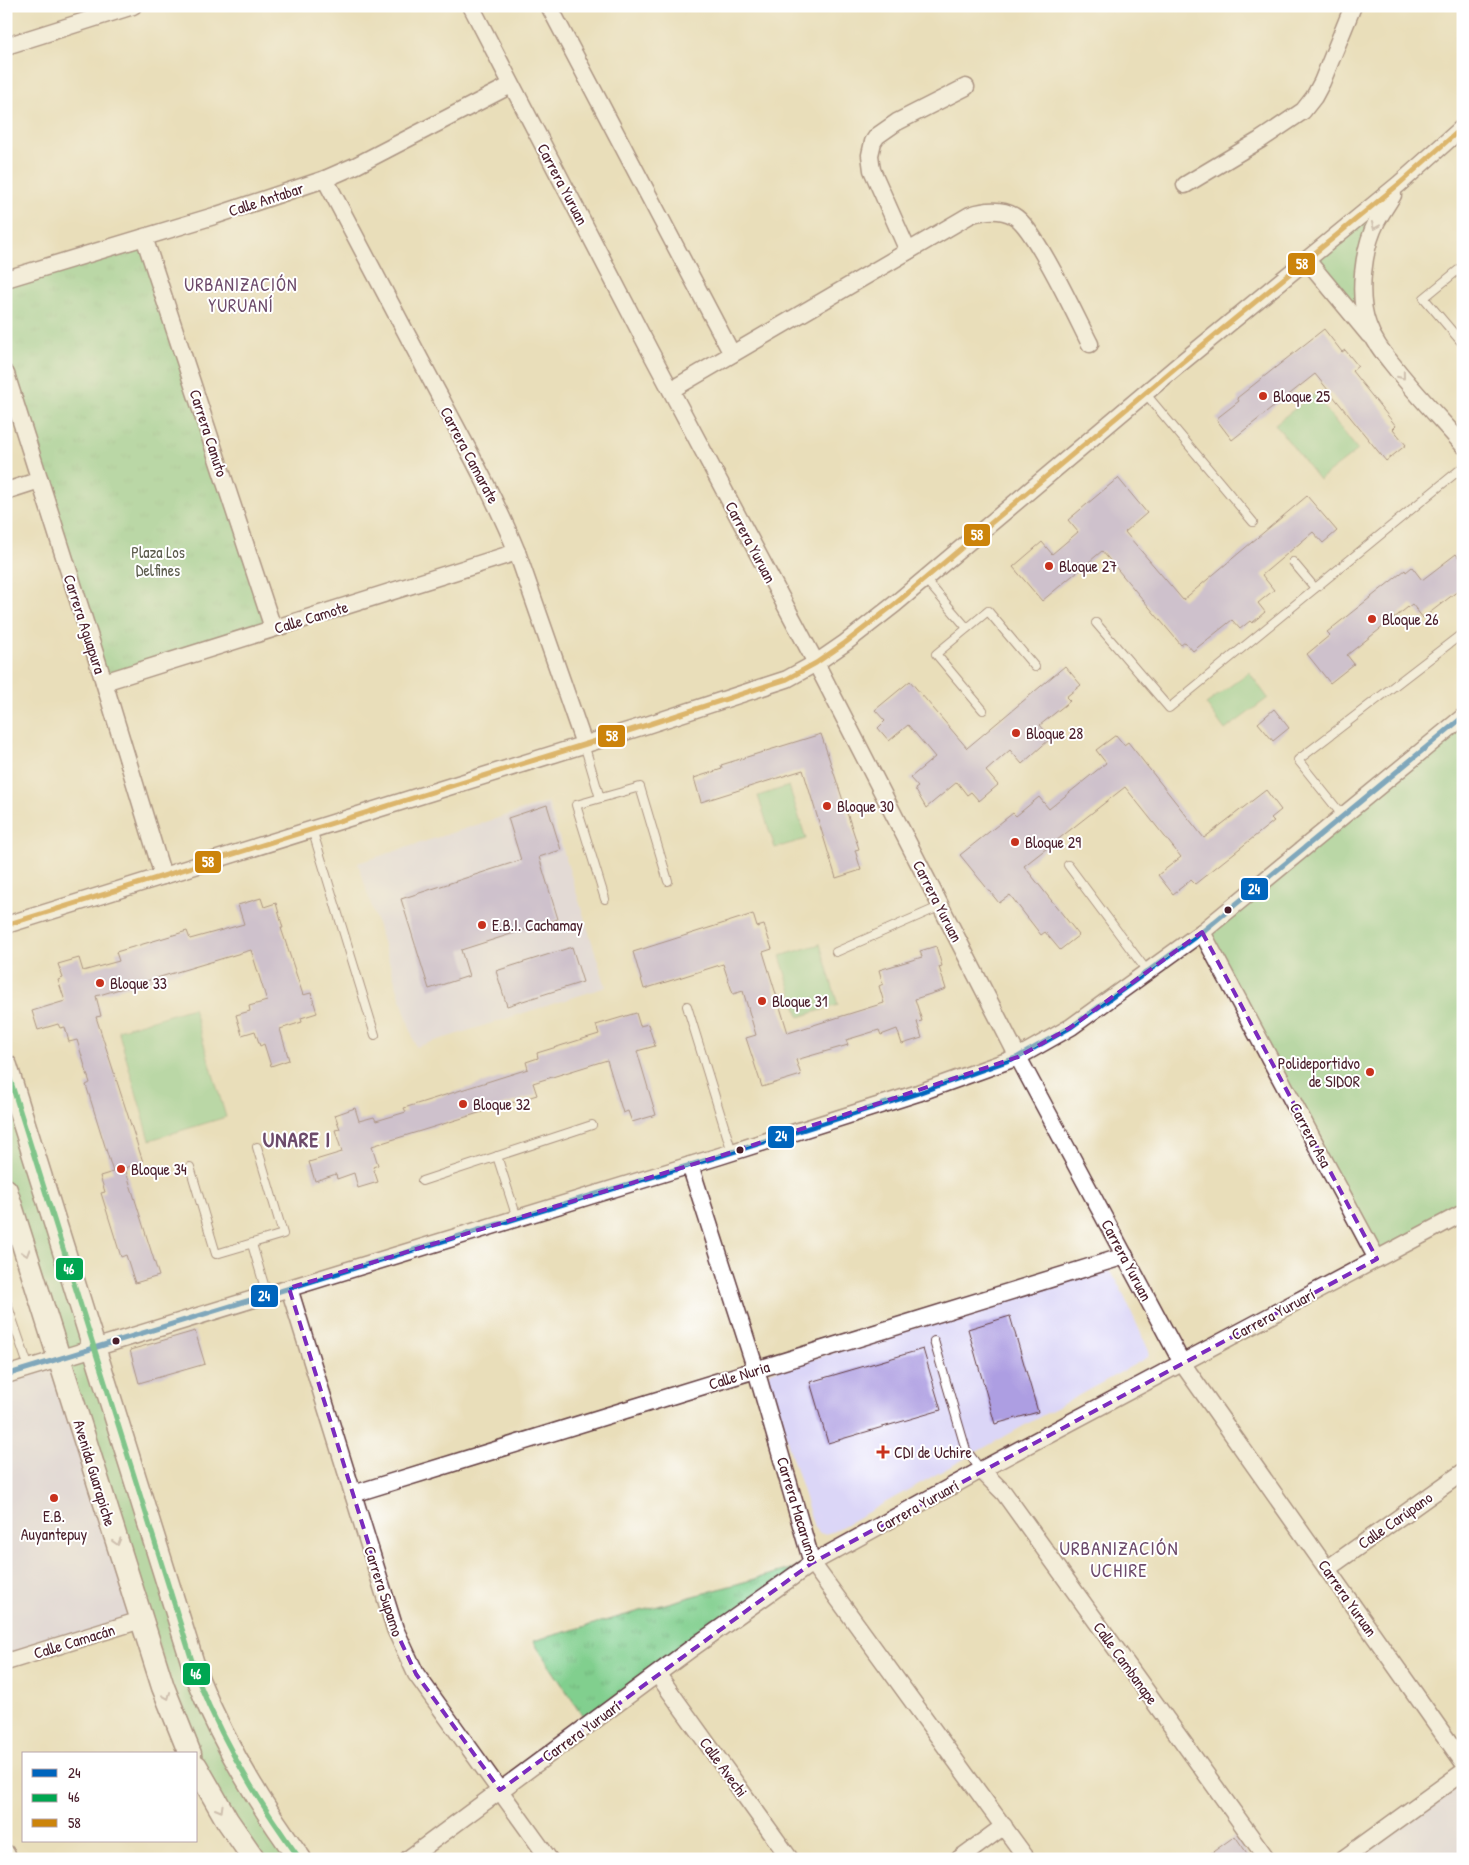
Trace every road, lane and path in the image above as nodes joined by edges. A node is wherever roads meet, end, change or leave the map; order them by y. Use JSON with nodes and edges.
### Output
{"nodes":[{"id":1,"x":133,"y":6,"type":"edge"},
{"id":2,"x":472,"y":6,"type":"edge"},
{"id":3,"x":549,"y":6,"type":"edge"},
{"id":4,"x":1353,"y":6,"type":"edge"},
{"id":5,"x":107,"y":10,"type":"edge"},
{"id":6,"x":6,"y":46,"type":"edge"},
{"id":7,"x":511,"y":85,"type":"junction"},
{"id":8,"x":966,"y":87,"type":"dead end"},
{"id":9,"x":1463,"y":127,"type":"edge"},
{"id":10,"x":325,"y":179,"type":"junction"},
{"id":11,"x":1399,"y":184,"type":"junction"},
{"id":12,"x":1185,"y":185,"type":"dead end"},
{"id":13,"x":144,"y":237,"type":"junction"},
{"id":14,"x":908,"y":251,"type":"junction"},
{"id":15,"x":1307,"y":260,"type":"junction"},
{"id":16,"x":1463,"y":266,"type":"edge"},
{"id":17,"x":6,"y":279,"type":"edge"},
{"id":18,"x":1090,"y":344,"type":"dead end"},
{"id":19,"x":1377,"y":344,"type":"junction"},
{"id":20,"x":1463,"y":344,"type":"edge"},
{"id":21,"x":732,"y":354,"type":"junction"},
{"id":22,"x":6,"y":374,"type":"edge"},
{"id":23,"x":671,"y":390,"type":"junction"},
{"id":24,"x":1145,"y":394,"type":"junction"},
{"id":25,"x":1463,"y":445,"type":"edge"},
{"id":26,"x":1463,"y":467,"type":"edge"},
{"id":27,"x":40,"y":480,"type":"junction"},
{"id":28,"x":6,"y":491,"type":"edge"},
{"id":29,"x":1253,"y":522,"type":"dead end"},
{"id":30,"x":518,"y":552,"type":"junction"},
{"id":31,"x":1293,"y":562,"type":"dead end"},
{"id":32,"x":925,"y":579,"type":"junction"},
{"id":33,"x":1315,"y":588,"type":"junction"},
{"id":34,"x":1096,"y":624,"type":"dead end"},
{"id":35,"x":273,"y":628,"type":"junction"},
{"id":36,"x":967,"y":628,"type":"junction"},
{"id":37,"x":1463,"y":633,"type":"edge"},
{"id":38,"x":816,"y":663,"type":"junction"},
{"id":39,"x":1035,"y":667,"type":"dead end"},
{"id":40,"x":104,"y":682,"type":"junction"},
{"id":41,"x":983,"y":710,"type":"dead end"},
{"id":42,"x":1463,"y":717,"type":"edge"},
{"id":43,"x":584,"y":744,"type":"junction"},
{"id":44,"x":600,"y":798,"type":"junction"},
{"id":45,"x":1342,"y":816,"type":"junction"},
{"id":46,"x":312,"y":829,"type":"junction"},
{"id":47,"x":1068,"y":865,"type":"dead end"},
{"id":48,"x":162,"y":876,"type":"junction"},
{"id":49,"x":668,"y":881,"type":"dead end"},
{"id":50,"x":604,"y":900,"type":"dead end"},
{"id":51,"x":941,"y":906,"type":"junction"},
{"id":52,"x":6,"y":925,"type":"edge"},
{"id":53,"x":1202,"y":932,"type":"junction"},
{"id":54,"x":836,"y":952,"type":"dead end"},
{"id":55,"x":1147,"y":972,"type":"junction"},
{"id":56,"x":687,"y":1006,"type":"dead end"},
{"id":57,"x":375,"y":1035,"type":"dead end"},
{"id":58,"x":1018,"y":1057,"type":"junction"},
{"id":59,"x":6,"y":1066,"type":"edge"},
{"id":60,"x":592,"y":1125,"type":"dead end"},
{"id":61,"x":257,"y":1147,"type":"dead end"},
{"id":62,"x":732,"y":1152,"type":"junction"},
{"id":63,"x":497,"y":1156,"type":"junction"},
{"id":64,"x":690,"y":1165,"type":"junction"},
{"id":65,"x":190,"y":1167,"type":"dead end"},
{"id":66,"x":422,"y":1181,"type":"dead end"},
{"id":67,"x":6,"y":1190,"type":"edge"},
{"id":68,"x":1463,"y":1213,"type":"edge"},
{"id":69,"x":517,"y":1218,"type":"junction"},
{"id":70,"x":252,"y":1244,"type":"junction"},
{"id":71,"x":1125,"y":1256,"type":"junction"},
{"id":72,"x":1377,"y":1259,"type":"junction"},
{"id":73,"x":289,"y":1288,"type":"junction"},
{"id":74,"x":267,"y":1295,"type":"junction"},
{"id":75,"x":6,"y":1301,"type":"edge"},
{"id":76,"x":10,"y":1321,"type":"edge"},
{"id":77,"x":934,"y":1341,"type":"dead end"},
{"id":78,"x":94,"y":1348,"type":"junction"},
{"id":79,"x":59,"y":1359,"type":"junction"},
{"id":80,"x":1182,"y":1363,"type":"junction"},
{"id":81,"x":29,"y":1368,"type":"junction"},
{"id":82,"x":756,"y":1370,"type":"junction"},
{"id":83,"x":6,"y":1375,"type":"edge"},
{"id":84,"x":981,"y":1470,"type":"junction"},
{"id":85,"x":1463,"y":1472,"type":"edge"},
{"id":86,"x":353,"y":1494,"type":"junction"},
{"id":87,"x":812,"y":1563,"type":"junction"},
{"id":88,"x":1327,"y":1569,"type":"junction"},
{"id":89,"x":141,"y":1620,"type":"junction"},
{"id":90,"x":6,"y":1662,"type":"edge"},
{"id":91,"x":658,"y":1675,"type":"junction"},
{"id":92,"x":189,"y":1752,"type":"edge"},
{"id":93,"x":1463,"y":1762,"type":"edge"},
{"id":94,"x":198,"y":1770,"type":"edge"},
{"id":95,"x":1463,"y":1772,"type":"edge"},
{"id":96,"x":500,"y":1790,"type":"junction"},
{"id":97,"x":1004,"y":1826,"type":"junction"},
{"id":98,"x":6,"y":1853,"type":"edge"},
{"id":99,"x":9,"y":1859,"type":"edge"},
{"id":100,"x":254,"y":1859,"type":"edge"},
{"id":101,"x":300,"y":1859,"type":"edge"},
{"id":102,"x":408,"y":1859,"type":"edge"},
{"id":103,"x":549,"y":1859,"type":"edge"},
{"id":104,"x":790,"y":1859,"type":"edge"},
{"id":105,"x":959,"y":1859,"type":"edge"},
{"id":106,"x":1027,"y":1859,"type":"edge"},
{"id":107,"x":1267,"y":1859,"type":"edge"},
{"id":108,"x":1343,"y":1859,"type":"edge"}],
"edges":[{"from":1,"to":5,"type":"street"},
{"from":2,"to":7,"type":"street","name":"Carrera Yuruan"},
{"from":3,"to":21,"type":"street"},
{"from":4,"to":12,"type":"street"},
{"from":5,"to":6,"type":"street"},
{"from":7,"to":10,"type":"street","name":"Calle Antabar"},
{"from":7,"to":23,"type":"street","name":"Carrera Yuruan"},
{"from":8,"to":14,"type":"street"},
{"from":9,"to":11,"type":"street"},
{"from":10,"to":13,"type":"street","name":"Calle Antabar"},
{"from":10,"to":30,"type":"street","name":"Carrera Camarate"},
{"from":11,"to":15,"type":"street"},
{"from":11,"to":19,"type":"street","one_way":true},
{"from":13,"to":17,"type":"street","name":"Calle Antabar"},
{"from":13,"to":35,"type":"street","name":"Carrera Canuto"},
{"from":14,"to":18,"type":"street"},
{"from":14,"to":21,"type":"street"},
{"from":15,"to":19,"type":"street"},
{"from":15,"to":24,"type":"street"},
{"from":16,"to":20,"type":"lane"},
{"from":19,"to":25,"type":"street","one_way":true},
{"from":21,"to":23,"type":"street"},
{"from":22,"to":27,"type":"street","name":"Carrera Aguapura"},
{"from":23,"to":38,"type":"street","name":"Carrera Yuruan"},
{"from":24,"to":29,"type":"lane"},
{"from":24,"to":32,"type":"street"},
{"from":26,"to":33,"type":"lane"},
{"from":27,"to":28,"type":"street"},
{"from":27,"to":40,"type":"street","name":"Carrera Aguapura"},
{"from":30,"to":35,"type":"street","name":"Calle Camote"},
{"from":30,"to":43,"type":"street","name":"Carrera Camarate"},
{"from":31,"to":33,"type":"lane"},
{"from":32,"to":36,"type":"lane"},
{"from":32,"to":38,"type":"street"},
{"from":33,"to":34,"type":"lane"},
{"from":35,"to":40,"type":"street","name":"Calle Camote"},
{"from":36,"to":39,"type":"lane"},
{"from":36,"to":41,"type":"lane"},
{"from":37,"to":45,"type":"lane"},
{"from":38,"to":43,"type":"street"},
{"from":38,"to":51,"type":"street","name":"Carrera Yuruan"},
{"from":40,"to":48,"type":"street","name":"Carrera Aguapura"},
{"from":42,"to":45,"type":"street"},
{"from":43,"to":44,"type":"lane"},
{"from":43,"to":46,"type":"street"},
{"from":44,"to":49,"type":"lane"},
{"from":44,"to":50,"type":"lane"},
{"from":45,"to":53,"type":"street"},
{"from":46,"to":48,"type":"street"},
{"from":46,"to":57,"type":"lane"},
{"from":47,"to":55,"type":"lane"},
{"from":48,"to":52,"type":"street"},
{"from":51,"to":54,"type":"lane"},
{"from":51,"to":58,"type":"street","name":"Carrera Yuruan"},
{"from":53,"to":55,"type":"street"},
{"from":53,"to":72,"type":"street","name":"Carrera Asa"},
{"from":55,"to":58,"type":"street"},
{"from":56,"to":62,"type":"lane"},
{"from":58,"to":62,"type":"street"},
{"from":58,"to":71,"type":"street","name":"Carrera Yuruan"},
{"from":59,"to":78,"type":"street"},
{"from":60,"to":63,"type":"lane"},
{"from":61,"to":70,"type":"lane"},
{"from":62,"to":64,"type":"street"},
{"from":63,"to":66,"type":"lane"},
{"from":63,"to":69,"type":"lane"},
{"from":64,"to":69,"type":"street"},
{"from":64,"to":82,"type":"street","name":"Carrera Macarumo"},
{"from":65,"to":70,"type":"lane"},
{"from":67,"to":79,"type":"street","name":"Avenida Guarapiche","one_way":true},
{"from":68,"to":72,"type":"street","name":"Carrera Yuruarí"},
{"from":69,"to":73,"type":"street"},
{"from":70,"to":74,"type":"lane"},
{"from":71,"to":80,"type":"street","name":"Carrera Yuruan"},
{"from":71,"to":82,"type":"street","name":"Calle Nuria"},
{"from":72,"to":80,"type":"street","name":"Carrera Yuruarí"},
{"from":73,"to":74,"type":"street"},
{"from":73,"to":86,"type":"street","name":"Carrera Supamo"},
{"from":74,"to":78,"type":"street"},
{"from":75,"to":76,"type":"lane"},
{"from":76,"to":81,"type":"lane"},
{"from":77,"to":84,"type":"lane"},
{"from":78,"to":79,"type":"street"},
{"from":78,"to":101,"type":"street"},
{"from":79,"to":81,"type":"street"},
{"from":79,"to":89,"type":"street","name":"Avenida Guarapiche","one_way":true},
{"from":80,"to":84,"type":"street","name":"Carrera Yuruarí"},
{"from":80,"to":88,"type":"street","name":"Carrera Yuruan"},
{"from":81,"to":83,"type":"street"},
{"from":82,"to":86,"type":"street","name":"Calle Nuria"},
{"from":82,"to":87,"type":"street","name":"Carrera Macarumo"},
{"from":84,"to":87,"type":"street","name":"Carrera Yuruarí"},
{"from":84,"to":107,"type":"street","name":"Calle Cambanape"},
{"from":85,"to":88,"type":"street","name":"Calle Carúpano"},
{"from":86,"to":96,"type":"street","name":"Carrera Supamo"},
{"from":87,"to":91,"type":"street","name":"Carrera Yuruarí"},
{"from":87,"to":97,"type":"street","name":"Carrera Macarumo"},
{"from":88,"to":93,"type":"street","name":"Carrera Yuruan"},
{"from":89,"to":90,"type":"street","name":"Calle Camacán"},
{"from":89,"to":92,"type":"street","name":"Avenida Guarapiche","one_way":true},
{"from":91,"to":96,"type":"street","name":"Carrera Yuruarí"},
{"from":91,"to":104,"type":"street","name":"Calle Avechi"},
{"from":94,"to":100,"type":"street","one_way":true},
{"from":95,"to":108,"type":"street"},
{"from":96,"to":102,"type":"street","name":"Carrera Yuruarí"},
{"from":96,"to":103,"type":"street","name":"Carrera Supamo"},
{"from":97,"to":105,"type":"street"},
{"from":97,"to":106,"type":"street","name":"Carrera Macarumo"},
{"from":98,"to":99,"type":"street"}]}
